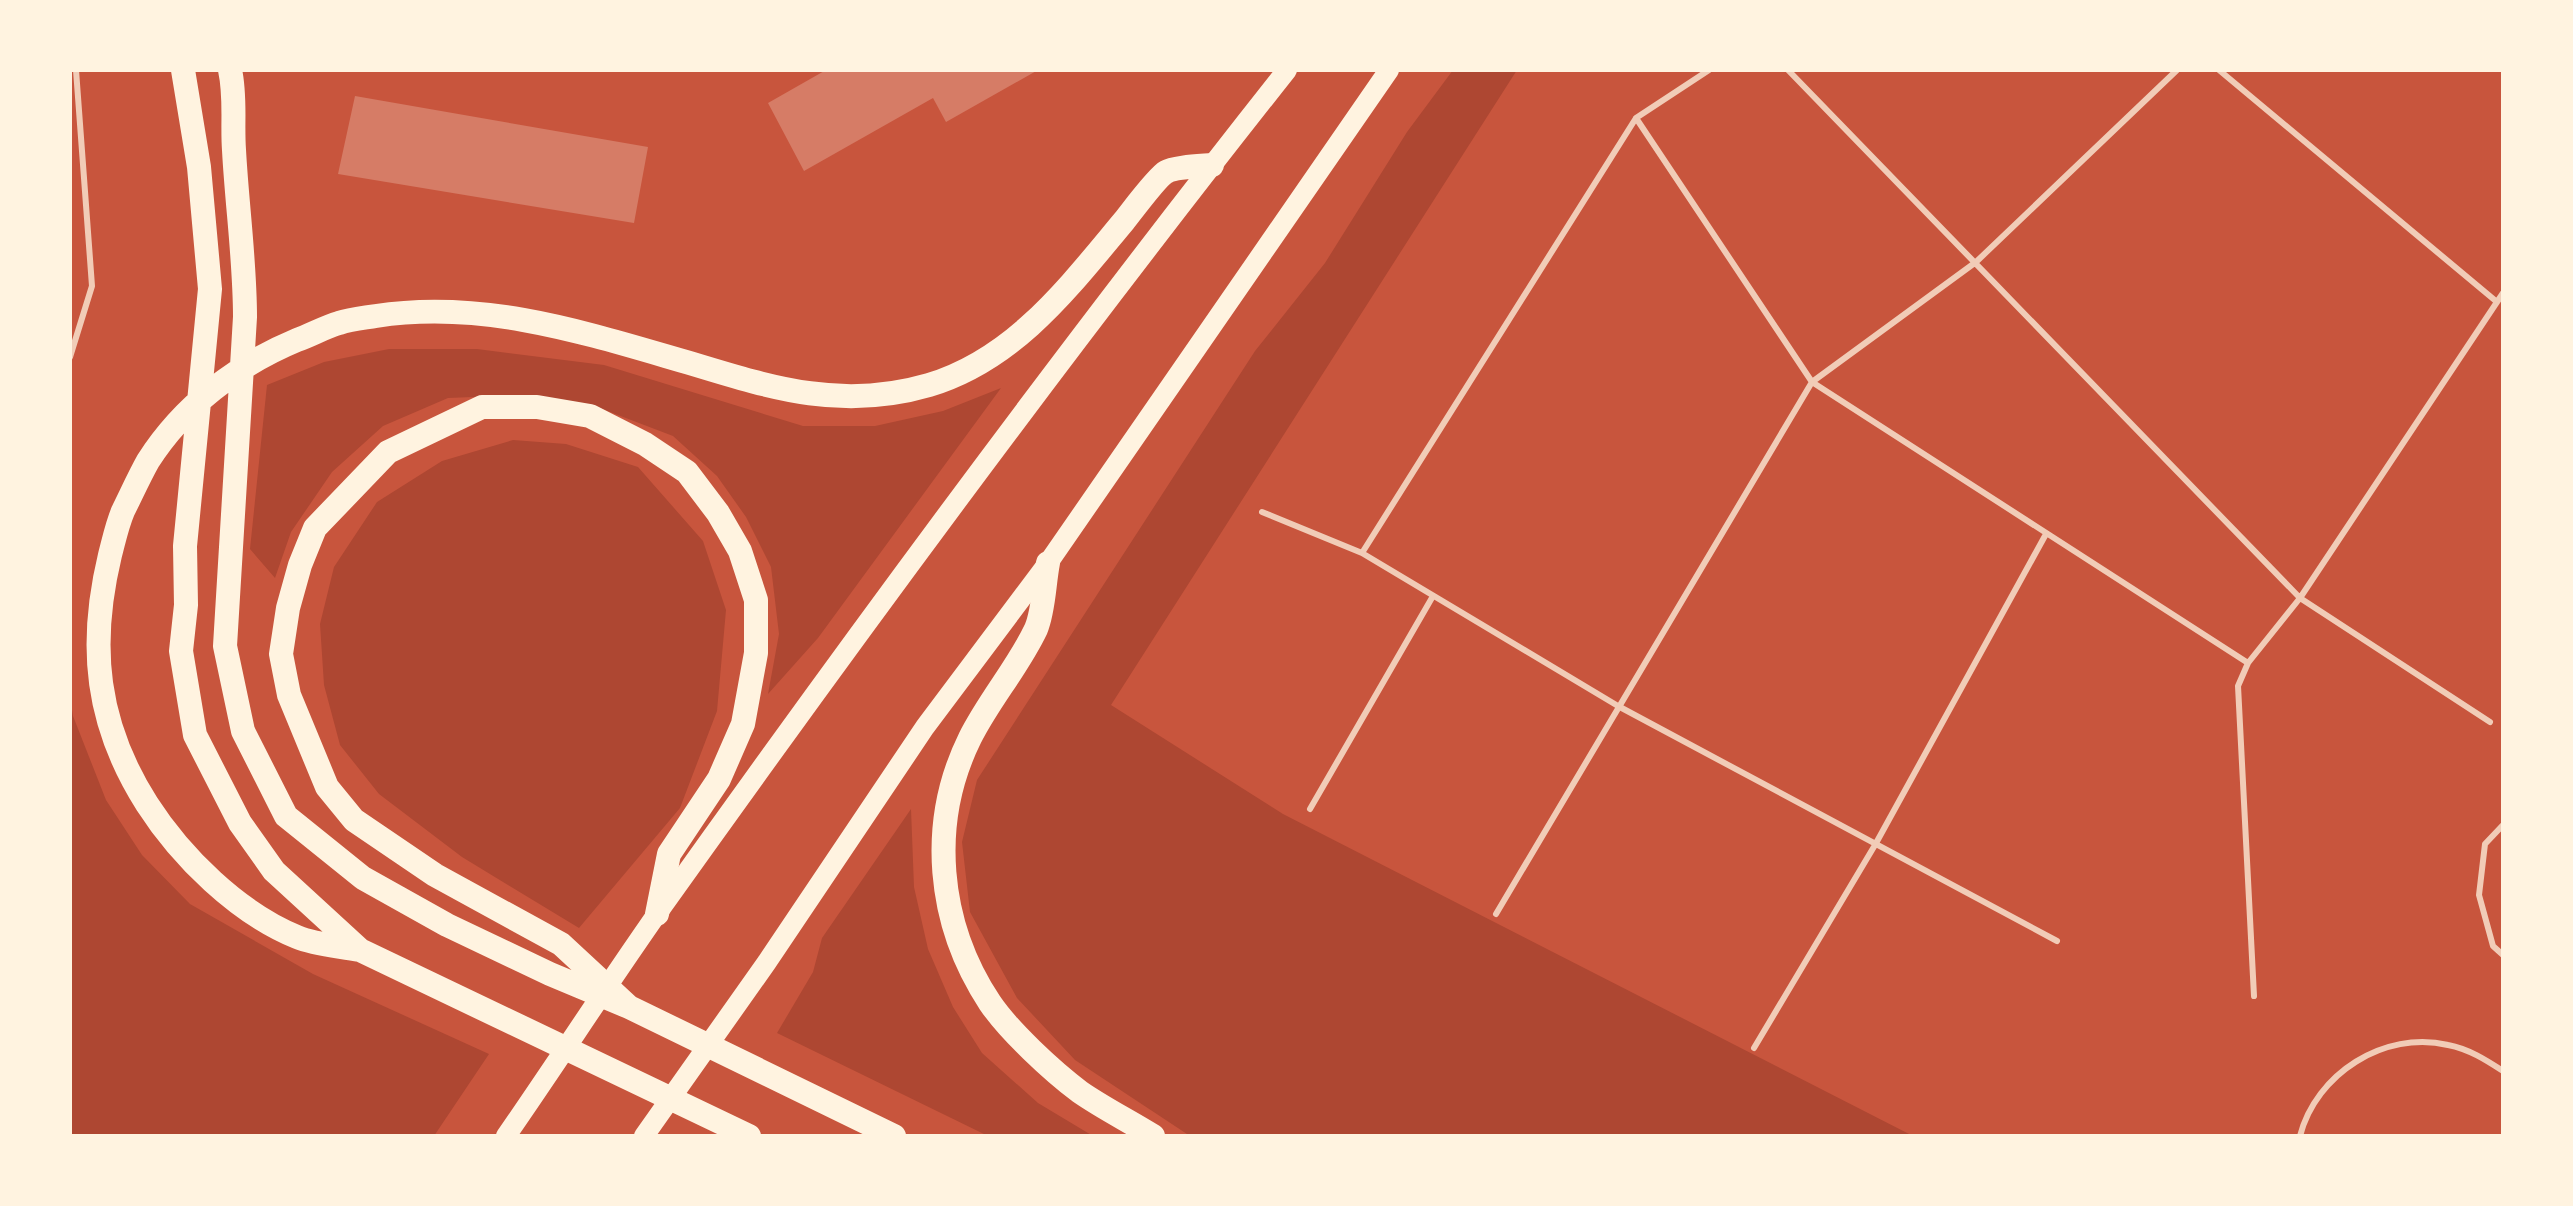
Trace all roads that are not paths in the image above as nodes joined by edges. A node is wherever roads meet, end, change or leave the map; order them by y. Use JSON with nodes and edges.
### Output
{"nodes":[{"id":1,"x":76,"y":70,"type":"edge"},
{"id":2,"x":183,"y":70,"type":"edge"},
{"id":3,"x":230,"y":70,"type":"edge"},
{"id":4,"x":1287,"y":70,"type":"edge"},
{"id":5,"x":1389,"y":70,"type":"edge"},
{"id":6,"x":1709,"y":70,"type":"edge"},
{"id":7,"x":1788,"y":70,"type":"edge"},
{"id":8,"x":2177,"y":70,"type":"edge"},
{"id":9,"x":2219,"y":70,"type":"edge"},
{"id":10,"x":1636,"y":118,"type":"junction"},
{"id":11,"x":1212,"y":165,"type":"junction"},
{"id":12,"x":1976,"y":262,"type":"junction"},
{"id":13,"x":2503,"y":293,"type":"edge"},
{"id":14,"x":2497,"y":302,"type":"junction"},
{"id":15,"x":70,"y":357,"type":"edge"},
{"id":16,"x":1812,"y":382,"type":"junction"},
{"id":17,"x":1262,"y":512,"type":"dead end"},
{"id":18,"x":2046,"y":534,"type":"junction"},
{"id":19,"x":1362,"y":553,"type":"junction"},
{"id":20,"x":1048,"y":563,"type":"junction"},
{"id":21,"x":1433,"y":596,"type":"junction"},
{"id":22,"x":2300,"y":598,"type":"junction"},
{"id":23,"x":2248,"y":663,"type":"junction"},
{"id":24,"x":1618,"y":706,"type":"junction"},
{"id":25,"x":2490,"y":722,"type":"dead end"},
{"id":26,"x":1310,"y":809,"type":"dead end"},
{"id":27,"x":2503,"y":825,"type":"edge"},
{"id":28,"x":1875,"y":845,"type":"junction"},
{"id":29,"x":657,"y":914,"type":"junction"},
{"id":30,"x":1496,"y":914,"type":"dead end"},
{"id":31,"x":2057,"y":941,"type":"dead end"},
{"id":32,"x":360,"y":950,"type":"junction"},
{"id":33,"x":2503,"y":955,"type":"edge"},
{"id":34,"x":2254,"y":996,"type":"dead end"},
{"id":35,"x":629,"y":1007,"type":"junction"},
{"id":36,"x":1754,"y":1048,"type":"dead end"},
{"id":37,"x":2503,"y":1071,"type":"edge"},
{"id":38,"x":512,"y":1127,"type":"edge"},
{"id":39,"x":644,"y":1136,"type":"edge"},
{"id":40,"x":749,"y":1136,"type":"edge"},
{"id":41,"x":894,"y":1136,"type":"edge"},
{"id":42,"x":1153,"y":1136,"type":"edge"},
{"id":43,"x":2300,"y":1136,"type":"edge"}],
"edges":[{"from":1,"to":15,"type":"lane"},
{"from":2,"to":32,"type":"highway"},
{"from":3,"to":35,"type":"highway"},
{"from":4,"to":11,"type":"main road"},
{"from":5,"to":20,"type":"main road"},
{"from":6,"to":10,"type":"lane"},
{"from":7,"to":12,"type":"lane"},
{"from":8,"to":12,"type":"lane"},
{"from":9,"to":14,"type":"lane"},
{"from":10,"to":16,"type":"lane"},
{"from":10,"to":19,"type":"lane"},
{"from":11,"to":29,"type":"main road"},
{"from":11,"to":32,"type":"highway"},
{"from":12,"to":16,"type":"lane"},
{"from":12,"to":22,"type":"lane"},
{"from":13,"to":14,"type":"lane"},
{"from":14,"to":22,"type":"lane"},
{"from":16,"to":18,"type":"lane"},
{"from":16,"to":24,"type":"lane"},
{"from":17,"to":19,"type":"lane"},
{"from":18,"to":23,"type":"lane"},
{"from":18,"to":28,"type":"lane"},
{"from":19,"to":21,"type":"lane"},
{"from":20,"to":39,"type":"main road"},
{"from":20,"to":42,"type":"highway"},
{"from":21,"to":24,"type":"lane"},
{"from":21,"to":26,"type":"lane"},
{"from":22,"to":23,"type":"lane"},
{"from":22,"to":25,"type":"lane"},
{"from":23,"to":34,"type":"lane"},
{"from":24,"to":28,"type":"lane"},
{"from":24,"to":30,"type":"lane"},
{"from":27,"to":33,"type":"lane"},
{"from":28,"to":31,"type":"lane"},
{"from":28,"to":36,"type":"lane"},
{"from":29,"to":35,"type":"highway"},
{"from":29,"to":38,"type":"main road"},
{"from":32,"to":40,"type":"highway"},
{"from":35,"to":41,"type":"highway"},
{"from":37,"to":43,"type":"lane"}]}
